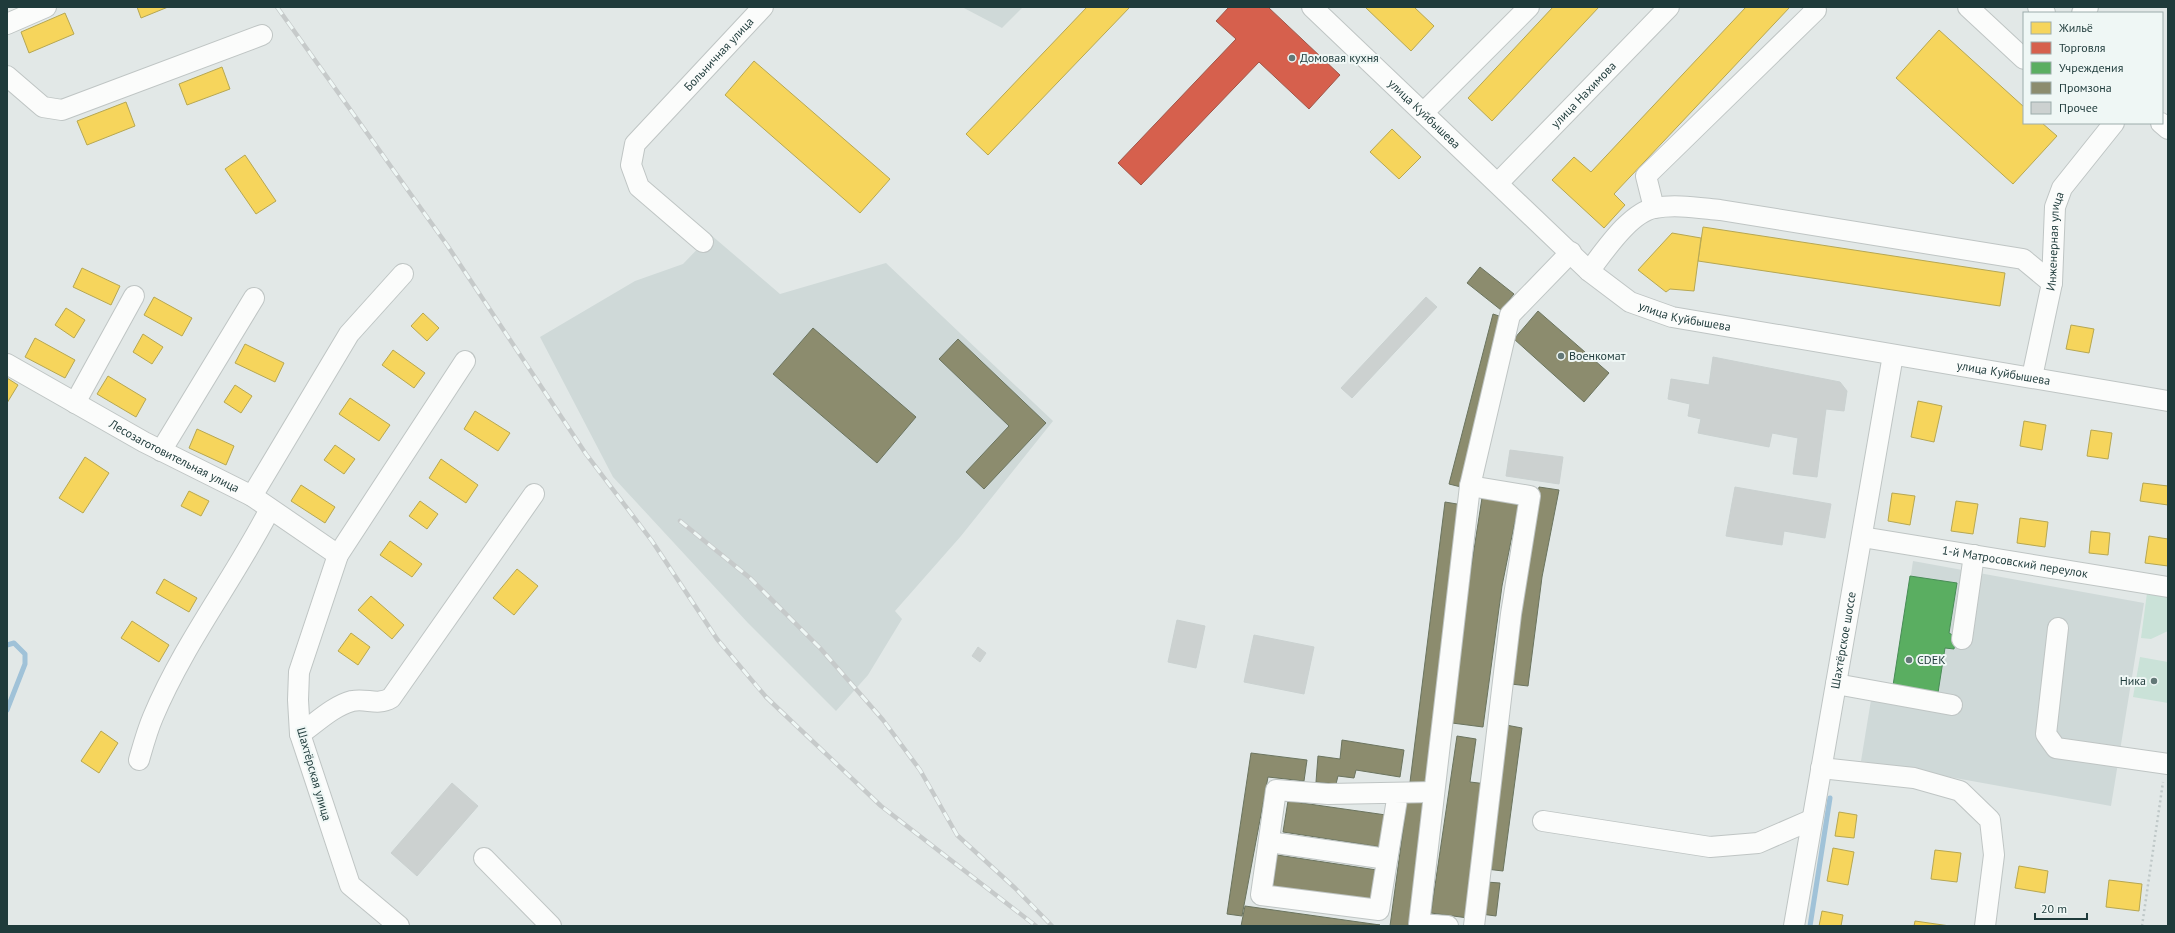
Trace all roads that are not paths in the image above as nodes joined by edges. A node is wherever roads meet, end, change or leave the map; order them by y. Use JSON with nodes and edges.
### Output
{"nodes":[{"id":1,"x":46,"y":7,"type":"edge"},
{"id":2,"x":763,"y":7,"type":"edge"},
{"id":3,"x":1312,"y":7,"type":"edge"},
{"id":4,"x":1529,"y":7,"type":"edge"},
{"id":5,"x":1669,"y":7,"type":"edge"},
{"id":6,"x":1813,"y":7,"type":"edge"},
{"id":7,"x":1968,"y":7,"type":"edge"},
{"id":8,"x":7,"y":24,"type":"edge"},
{"id":9,"x":262,"y":35,"type":"dead end"},
{"id":10,"x":2023,"y":58,"type":"edge"},
{"id":11,"x":7,"y":76,"type":"edge"},
{"id":12,"x":1424,"y":112,"type":"junction"},
{"id":13,"x":2104,"y":127,"type":"edge"},
{"id":14,"x":1498,"y":183,"type":"junction"},
{"id":15,"x":1654,"y":208,"type":"junction"},
{"id":16,"x":704,"y":242,"type":"dead end"},
{"id":17,"x":1571,"y":252,"type":"junction"},
{"id":18,"x":1588,"y":271,"type":"junction"},
{"id":19,"x":402,"y":274,"type":"dead end"},
{"id":20,"x":2052,"y":283,"type":"junction"},
{"id":21,"x":134,"y":296,"type":"dead end"},
{"id":22,"x":254,"y":298,"type":"dead end"},
{"id":23,"x":1893,"y":354,"type":"junction"},
{"id":24,"x":466,"y":361,"type":"dead end"},
{"id":25,"x":7,"y":364,"type":"edge"},
{"id":26,"x":2032,"y":377,"type":"junction"},
{"id":27,"x":2168,"y":401,"type":"edge"},
{"id":28,"x":75,"y":403,"type":"junction"},
{"id":29,"x":161,"y":450,"type":"junction"},
{"id":30,"x":1470,"y":486,"type":"junction"},
{"id":31,"x":534,"y":494,"type":"dead end"},
{"id":32,"x":252,"y":496,"type":"junction"},
{"id":33,"x":270,"y":509,"type":"junction"},
{"id":34,"x":1862,"y":537,"type":"junction"},
{"id":35,"x":338,"y":555,"type":"junction"},
{"id":36,"x":1974,"y":555,"type":"junction"},
{"id":37,"x":2168,"y":587,"type":"edge"},
{"id":38,"x":2058,"y":628,"type":"dead end"},
{"id":39,"x":1962,"y":638,"type":"dead end"},
{"id":40,"x":1836,"y":684,"type":"junction"},
{"id":41,"x":1952,"y":706,"type":"dead end"},
{"id":42,"x":300,"y":734,"type":"junction"},
{"id":43,"x":138,"y":760,"type":"dead end"},
{"id":44,"x":2167,"y":764,"type":"edge"},
{"id":45,"x":1821,"y":768,"type":"junction"},
{"id":46,"x":1434,"y":792,"type":"junction"},
{"id":47,"x":1398,"y":793,"type":"junction"},
{"id":48,"x":1811,"y":820,"type":"junction"},
{"id":49,"x":1543,"y":821,"type":"dead end"},
{"id":50,"x":1268,"y":842,"type":"junction"},
{"id":51,"x":484,"y":858,"type":"dead end"},
{"id":52,"x":1387,"y":859,"type":"junction"},
{"id":53,"x":399,"y":926,"type":"edge"},
{"id":54,"x":551,"y":926,"type":"edge"},
{"id":55,"x":1448,"y":926,"type":"edge"},
{"id":56,"x":1474,"y":926,"type":"edge"},
{"id":57,"x":1794,"y":926,"type":"edge"},
{"id":58,"x":1985,"y":926,"type":"edge"}],
"edges":[{"from":1,"to":8,"type":"street"},
{"from":2,"to":16,"type":"street","name":"Больничная улица"},
{"from":3,"to":12,"type":"street","name":"улица Куйбышева"},
{"from":4,"to":12,"type":"street"},
{"from":5,"to":14,"type":"street","name":"улица Нахимова"},
{"from":6,"to":15,"type":"street"},
{"from":7,"to":10,"type":"street"},
{"from":9,"to":11,"type":"street"},
{"from":12,"to":14,"type":"street","name":"улица Куйбышева"},
{"from":13,"to":20,"type":"street","name":"Инженерная улица"},
{"from":14,"to":17,"type":"street","name":"улица Куйбышева"},
{"from":15,"to":18,"type":"street"},
{"from":15,"to":20,"type":"street"},
{"from":17,"to":18,"type":"street","name":"улица Куйбышева"},
{"from":17,"to":30,"type":"street"},
{"from":18,"to":23,"type":"street","name":"улица Куйбышева"},
{"from":19,"to":32,"type":"street"},
{"from":20,"to":26,"type":"street","name":"Инженерная улица"},
{"from":21,"to":28,"type":"street"},
{"from":22,"to":29,"type":"street"},
{"from":23,"to":26,"type":"street","name":"улица Куйбышева"},
{"from":23,"to":34,"type":"street","name":"Шахтёрское шоссе"},
{"from":24,"to":35,"type":"street","name":"Шахтёрская улица"},
{"from":25,"to":28,"type":"street","name":"Лесозаготовительная улица"},
{"from":26,"to":27,"type":"street","name":"улица Куйбышева"},
{"from":28,"to":29,"type":"street","name":"Лесозаготовительная улица"},
{"from":29,"to":32,"type":"street","name":"Лесозаготовительная улица"},
{"from":30,"to":46,"type":"street"},
{"from":30,"to":56,"type":"street"},
{"from":31,"to":42,"type":"street"},
{"from":32,"to":33,"type":"street","name":"Лесозаготовительная улица"},
{"from":33,"to":35,"type":"street","name":"Лесозаготовительная улица"},
{"from":33,"to":43,"type":"street"},
{"from":34,"to":36,"type":"street","name":"1-й Матросовский переулок"},
{"from":34,"to":40,"type":"street","name":"Шахтёрское шоссе"},
{"from":35,"to":42,"type":"street","name":"Шахтёрская улица"},
{"from":36,"to":37,"type":"street","name":"1-й Матросовский переулок"},
{"from":36,"to":39,"type":"street"},
{"from":38,"to":44,"type":"street"},
{"from":40,"to":41,"type":"street"},
{"from":40,"to":45,"type":"street","name":"Шахтёрское шоссе"},
{"from":42,"to":53,"type":"street","name":"Шахтёрская улица"},
{"from":45,"to":48,"type":"street","name":"Шахтёрское шоссе"},
{"from":45,"to":58,"type":"street"},
{"from":46,"to":47,"type":"street"},
{"from":46,"to":55,"type":"street"},
{"from":47,"to":50,"type":"street"},
{"from":47,"to":52,"type":"street"},
{"from":48,"to":49,"type":"street"},
{"from":48,"to":57,"type":"street","name":"Шахтёрское шоссе"},
{"from":50,"to":52,"type":"street"},
{"from":50,"to":52,"type":"street"},
{"from":51,"to":54,"type":"street"}]}
